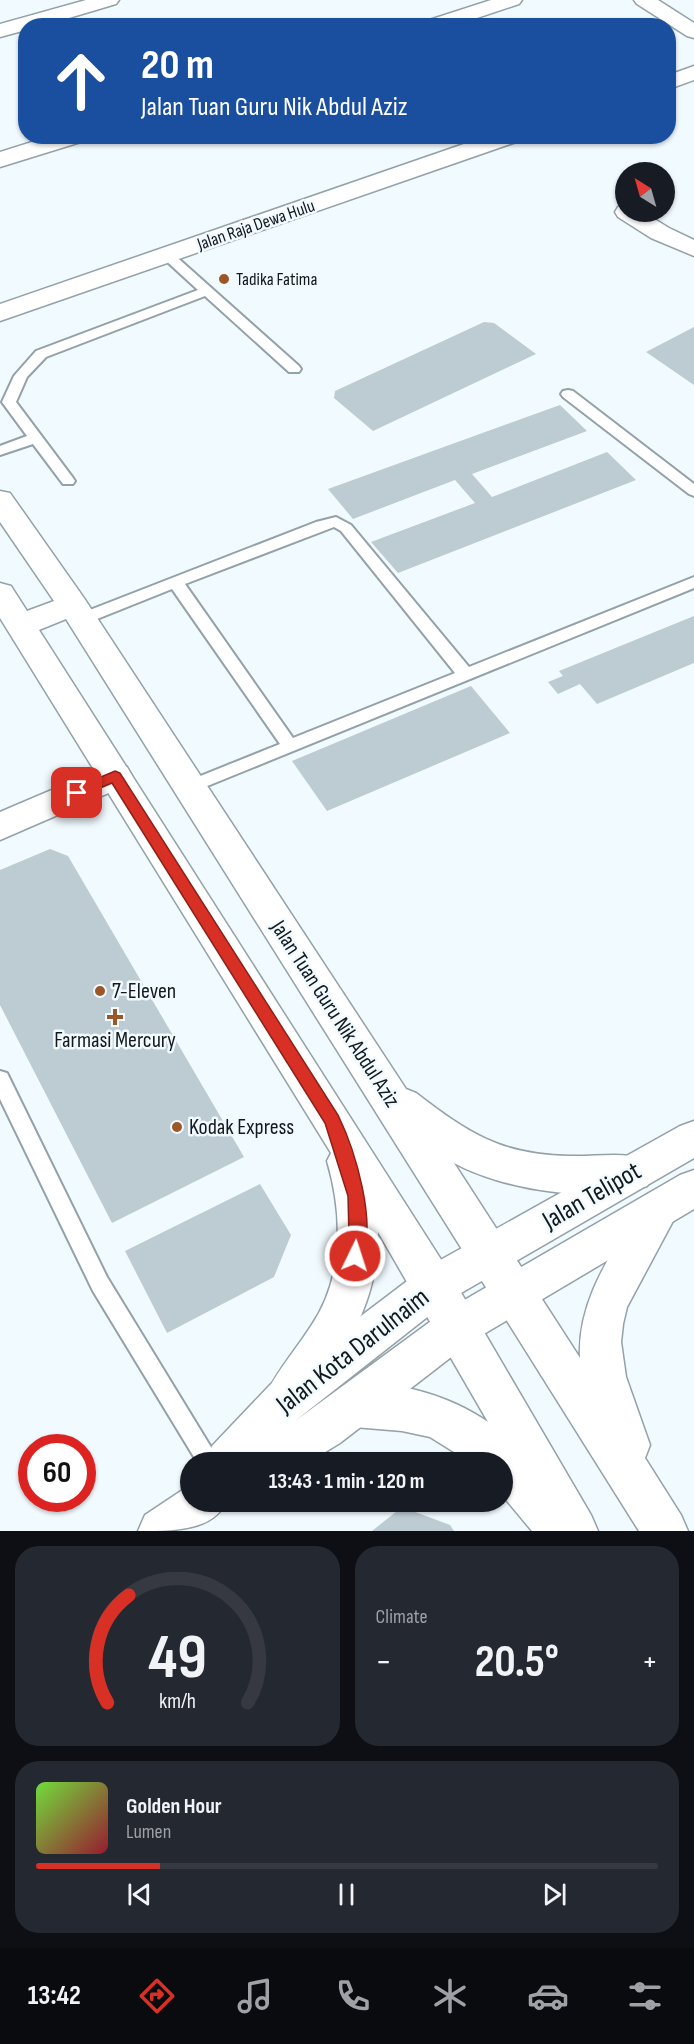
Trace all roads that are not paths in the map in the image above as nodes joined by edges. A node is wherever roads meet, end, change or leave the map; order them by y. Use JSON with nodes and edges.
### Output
{"nodes":[{"id":1,"x":109,"y":0,"type":"edge"},
{"id":2,"x":512,"y":0,"type":"edge"},
{"id":3,"x":644,"y":0,"type":"edge"},
{"id":4,"x":46,"y":18,"type":"edge"},
{"id":5,"x":455,"y":18,"type":"edge"},
{"id":6,"x":672,"y":18,"type":"edge"},
{"id":7,"x":676,"y":20,"type":"edge"},
{"id":8,"x":18,"y":26,"type":"edge"},
{"id":9,"x":0,"y":31,"type":"edge"},
{"id":10,"x":694,"y":32,"type":"edge"},
{"id":11,"x":694,"y":73,"type":"edge"},
{"id":12,"x":676,"y":79,"type":"edge"},
{"id":13,"x":51,"y":144,"type":"edge"},
{"id":14,"x":488,"y":144,"type":"edge"},
{"id":15,"x":0,"y":160,"type":"edge"},
{"id":16,"x":643,"y":222,"type":"edge"},
{"id":17,"x":694,"y":249,"type":"edge"},
{"id":18,"x":167,"y":255,"type":"junction"},
{"id":19,"x":206,"y":291,"type":"junction"},
{"id":20,"x":0,"y":313,"type":"edge"},
{"id":21,"x":294,"y":369,"type":"dead end"},
{"id":22,"x":568,"y":394,"type":"dead end"},
{"id":23,"x":35,"y":438,"type":"junction"},
{"id":24,"x":0,"y":451,"type":"edge"},
{"id":25,"x":68,"y":481,"type":"dead end"},
{"id":26,"x":694,"y":491,"type":"edge"},
{"id":27,"x":0,"y":500,"type":"edge"},
{"id":28,"x":694,"y":582,"type":"edge"},
{"id":29,"x":176,"y":583,"type":"junction"},
{"id":30,"x":0,"y":593,"type":"edge"},
{"id":31,"x":77,"y":612,"type":"junction"},
{"id":32,"x":20,"y":625,"type":"junction"},
{"id":33,"x":466,"y":675,"type":"junction"},
{"id":34,"x":290,"y":746,"type":"junction"},
{"id":35,"x":115,"y":776,"type":"junction"},
{"id":36,"x":189,"y":787,"type":"junction"},
{"id":37,"x":0,"y":827,"type":"edge"},
{"id":38,"x":0,"y":1079,"type":"edge"},
{"id":39,"x":386,"y":1093,"type":"junction"},
{"id":40,"x":332,"y":1120,"type":"junction"},
{"id":41,"x":694,"y":1138,"type":"edge"},
{"id":42,"x":633,"y":1173,"type":"junction"},
{"id":43,"x":677,"y":1198,"type":"edge"},
{"id":44,"x":490,"y":1254,"type":"junction"},
{"id":45,"x":434,"y":1286,"type":"junction"},
{"id":46,"x":514,"y":1293,"type":"junction"},
{"id":47,"x":458,"y":1327,"type":"junction"},
{"id":48,"x":285,"y":1400,"type":"junction"},
{"id":49,"x":354,"y":1406,"type":"junction"},
{"id":50,"x":203,"y":1452,"type":"edge"},
{"id":51,"x":237,"y":1452,"type":"edge"},
{"id":52,"x":285,"y":1452,"type":"edge"},
{"id":53,"x":663,"y":1528,"type":"edge"},
{"id":54,"x":562,"y":1531,"type":"edge"},
{"id":55,"x":575,"y":1531,"type":"edge"}],
"edges":[{"from":1,"to":4,"type":"main road"},
{"from":2,"to":5,"type":"main road"},
{"from":3,"to":6,"type":"main road"},
{"from":7,"to":10,"type":"main road"},
{"from":8,"to":9,"type":"main road"},
{"from":11,"to":12,"type":"main road"},
{"from":13,"to":15,"type":"main road"},
{"from":14,"to":18,"type":"main road","name":"Jalan Raja Dewa Hulu"},
{"from":16,"to":17,"type":"main road"},
{"from":18,"to":19,"type":"lane"},
{"from":18,"to":20,"type":"main road","name":"Jalan Raja Dewa Hulu"},
{"from":19,"to":21,"type":"lane"},
{"from":19,"to":23,"type":"lane"},
{"from":22,"to":26,"type":"lane"},
{"from":23,"to":24,"type":"lane"},
{"from":23,"to":25,"type":"lane"},
{"from":27,"to":31,"type":"main road","name":"Jalan Tuan Guru Nik Abdul Aziz"},
{"from":28,"to":33,"type":"lane"},
{"from":29,"to":31,"type":"lane"},
{"from":29,"to":33,"type":"lane"},
{"from":29,"to":34,"type":"lane"},
{"from":30,"to":32,"type":"main road"},
{"from":31,"to":32,"type":"main road"},
{"from":31,"to":36,"type":"main road","name":"Jalan Tuan Guru Nik Abdul Aziz"},
{"from":32,"to":35,"type":"main road"},
{"from":33,"to":34,"type":"lane"},
{"from":34,"to":36,"type":"lane"},
{"from":35,"to":37,"type":"main road"},
{"from":35,"to":40,"type":"main road"},
{"from":36,"to":39,"type":"main road","name":"Jalan Tuan Guru Nik Abdul Aziz"},
{"from":38,"to":50,"type":"lane"},
{"from":39,"to":42,"type":"main road"},
{"from":39,"to":44,"type":"main road","name":"Jalan Tuan Guru Nik Abdul Aziz"},
{"from":40,"to":45,"type":"main road"},
{"from":40,"to":48,"type":"main road"},
{"from":41,"to":42,"type":"main road","name":"Jalan Telipot"},
{"from":42,"to":44,"type":"main road","name":"Jalan Telipot"},
{"from":43,"to":46,"type":"main road","name":"Jalan Telipot"},
{"from":43,"to":53,"type":"main road"},
{"from":44,"to":45,"type":"main road","name":"Jalan Kota Darulnaim"},
{"from":44,"to":46,"type":"main road","name":"Jalan Tuan Guru Nik Abdul Aziz"},
{"from":45,"to":47,"type":"main road"},
{"from":45,"to":48,"type":"main road","name":"Jalan Kota Darulnaim"},
{"from":46,"to":47,"type":"main road","name":"Jalan Kota Darulnaim"},
{"from":46,"to":53,"type":"main road","name":"Jalan Tuan Guru Nik Abdul Aziz"},
{"from":47,"to":49,"type":"main road","name":"Jalan Kota Darulnaim"},
{"from":47,"to":55,"type":"main road"},
{"from":48,"to":51,"type":"main road","name":"Jalan Kota Darulnaim"},
{"from":49,"to":52,"type":"main road","name":"Jalan Kota Darulnaim"},
{"from":49,"to":54,"type":"main road"}]}
